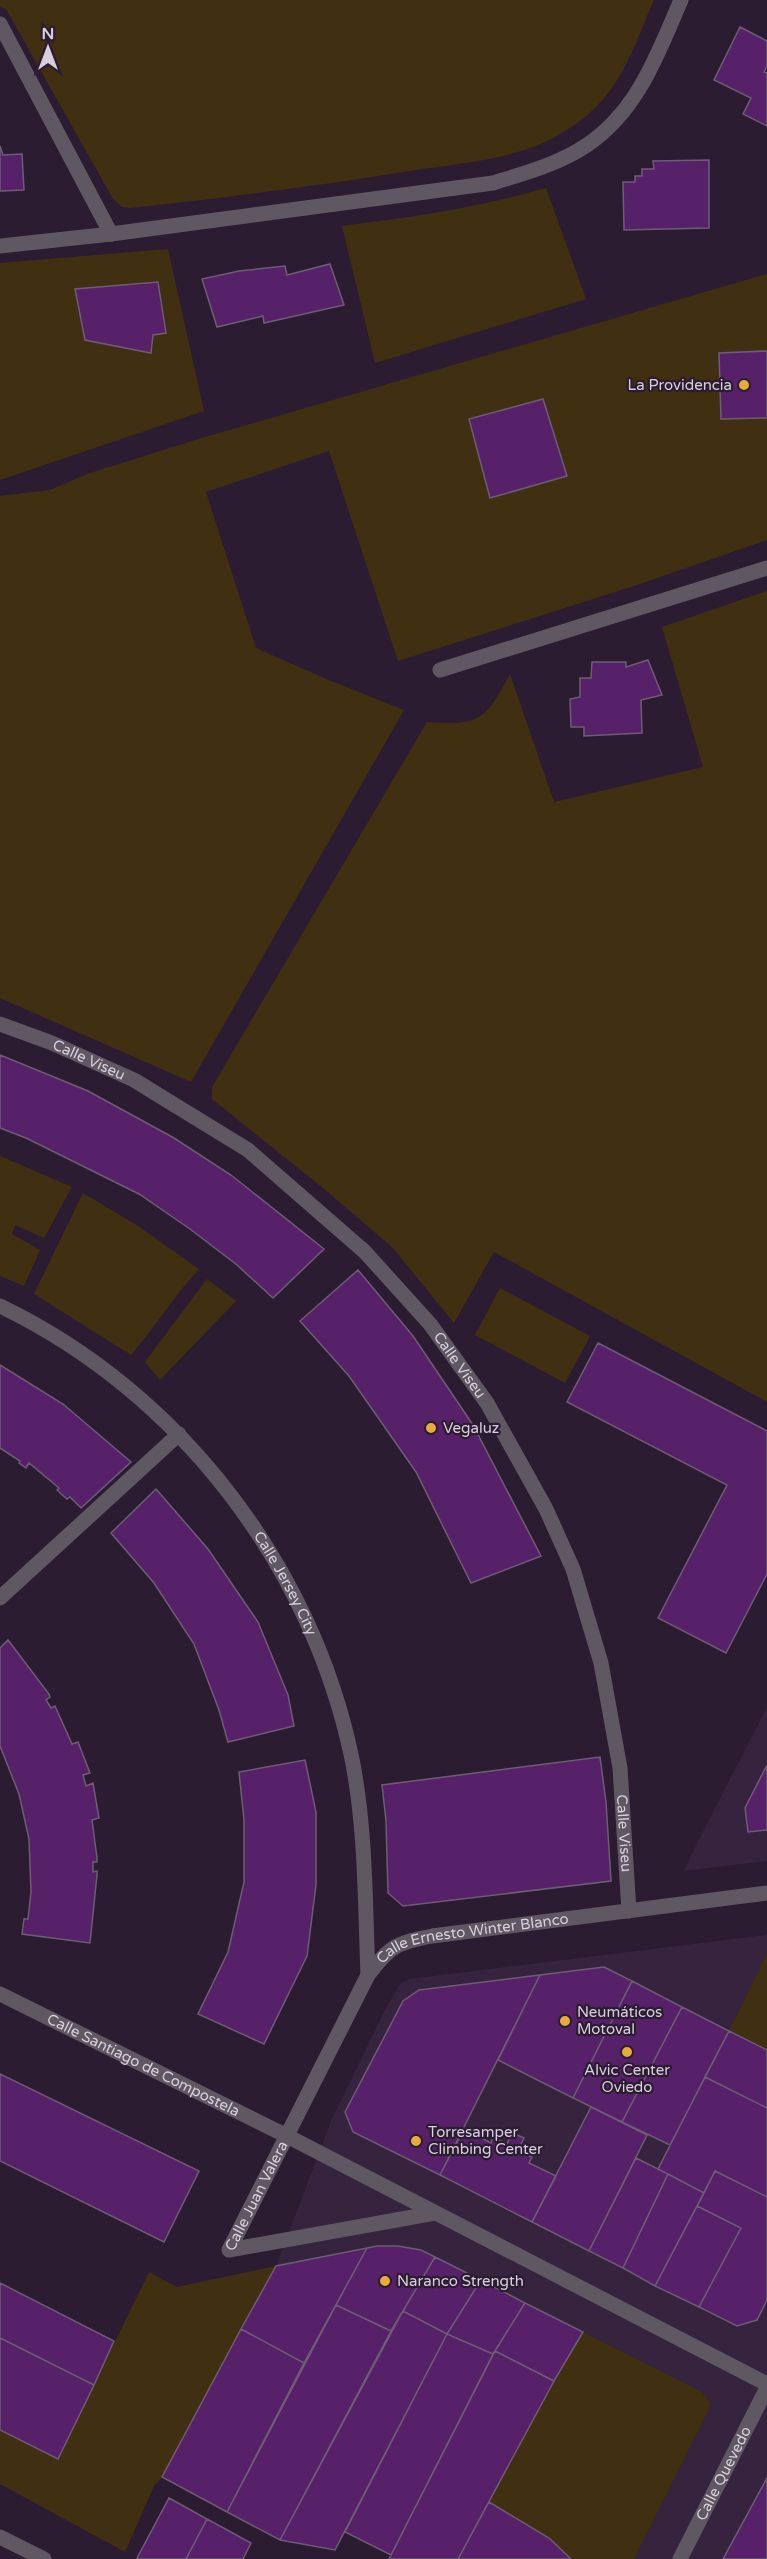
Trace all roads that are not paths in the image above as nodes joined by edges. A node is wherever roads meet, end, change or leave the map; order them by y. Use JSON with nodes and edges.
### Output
{"nodes":[{"id":1,"x":681,"y":0,"type":"edge"},
{"id":2,"x":0,"y":24,"type":"edge"},
{"id":3,"x":111,"y":234,"type":"junction"},
{"id":4,"x":0,"y":246,"type":"edge"},
{"id":5,"x":767,"y":568,"type":"edge"},
{"id":6,"x":440,"y":670,"type":"dead end"},
{"id":7,"x":0,"y":1024,"type":"edge"},
{"id":8,"x":0,"y":1306,"type":"edge"},
{"id":9,"x":179,"y":1434,"type":"junction"},
{"id":10,"x":0,"y":1598,"type":"edge"},
{"id":11,"x":767,"y":1893,"type":"edge"},
{"id":12,"x":629,"y":1911,"type":"junction"},
{"id":13,"x":368,"y":1975,"type":"junction"},
{"id":14,"x":0,"y":1994,"type":"edge"},
{"id":15,"x":287,"y":2136,"type":"junction"},
{"id":16,"x":435,"y":2213,"type":"junction"},
{"id":17,"x":767,"y":2386,"type":"edge"},
{"id":18,"x":0,"y":2537,"type":"edge"},
{"id":19,"x":44,"y":2559,"type":"edge"},
{"id":20,"x":680,"y":2559,"type":"edge"}],
"edges":[{"from":1,"to":3,"type":"street"},
{"from":2,"to":3,"type":"street"},
{"from":3,"to":4,"type":"street"},
{"from":5,"to":6,"type":"street"},
{"from":7,"to":12,"type":"street","name":"Calle Viseu"},
{"from":8,"to":9,"type":"street","name":"Calle Jersey City"},
{"from":9,"to":10,"type":"street"},
{"from":9,"to":13,"type":"street","name":"Calle Jersey City"},
{"from":11,"to":12,"type":"street","name":"Calle Ernesto Winter Blanco"},
{"from":12,"to":13,"type":"street","name":"Calle Ernesto Winter Blanco"},
{"from":13,"to":15,"type":"street","name":"Calle Ernesto Winter Blanco"},
{"from":14,"to":15,"type":"street","name":"Calle Santiago de Compostela"},
{"from":15,"to":16,"type":"street","name":"Calle Juan Valera"},
{"from":15,"to":16,"type":"street","name":"Calle Juan Valera"},
{"from":16,"to":17,"type":"street","name":"Calle Juan Valera"},
{"from":17,"to":20,"type":"street","name":"Calle Quevedo"},
{"from":18,"to":19,"type":"street"}]}
